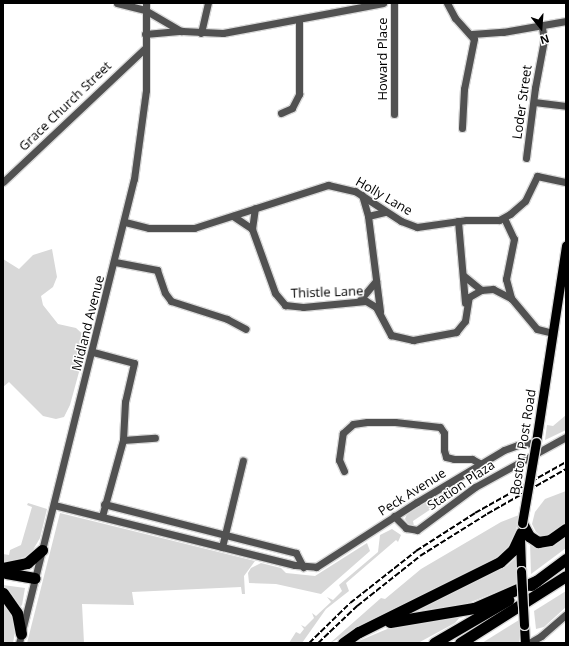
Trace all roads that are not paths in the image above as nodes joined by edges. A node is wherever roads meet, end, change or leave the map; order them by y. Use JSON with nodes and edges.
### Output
{"nodes":[{"id":1,"x":117,"y":3,"type":"edge"},
{"id":2,"x":208,"y":3,"type":"edge"},
{"id":3,"x":383,"y":3,"type":"edge"},
{"id":4,"x":394,"y":3,"type":"edge"},
{"id":5,"x":447,"y":3,"type":"edge"},
{"id":6,"x":145,"y":7,"type":"edge"},
{"id":7,"x":299,"y":20,"type":"junction"},
{"id":8,"x":566,"y":21,"type":"edge"},
{"id":9,"x":542,"y":27,"type":"junction"},
{"id":10,"x":182,"y":31,"type":"junction"},
{"id":11,"x":201,"y":33,"type":"junction"},
{"id":12,"x":145,"y":34,"type":"junction"},
{"id":13,"x":472,"y":34,"type":"junction"},
{"id":14,"x":145,"y":48,"type":"junction"},
{"id":15,"x":534,"y":102,"type":"junction"},
{"id":16,"x":566,"y":106,"type":"edge"},
{"id":17,"x":281,"y":113,"type":"dead end"},
{"id":18,"x":394,"y":114,"type":"dead end"},
{"id":19,"x":462,"y":128,"type":"dead end"},
{"id":20,"x":526,"y":158,"type":"dead end"},
{"id":21,"x":3,"y":182,"type":"edge"},
{"id":22,"x":566,"y":182,"type":"edge"},
{"id":23,"x":362,"y":195,"type":"junction"},
{"id":24,"x":255,"y":208,"type":"junction"},
{"id":25,"x":386,"y":212,"type":"junction"},
{"id":26,"x":233,"y":216,"type":"junction"},
{"id":27,"x":368,"y":216,"type":"junction"},
{"id":28,"x":504,"y":218,"type":"junction"},
{"id":29,"x":458,"y":221,"type":"junction"},
{"id":30,"x":125,"y":222,"type":"junction"},
{"id":31,"x":252,"y":229,"type":"junction"},
{"id":32,"x":566,"y":245,"type":"edge"},
{"id":33,"x":115,"y":262,"type":"junction"},
{"id":34,"x":565,"y":268,"type":"edge"},
{"id":35,"x":464,"y":276,"type":"junction"},
{"id":36,"x":506,"y":279,"type":"junction"},
{"id":37,"x":376,"y":281,"type":"junction"},
{"id":38,"x":493,"y":289,"type":"junction"},
{"id":39,"x":481,"y":290,"type":"junction"},
{"id":40,"x":511,"y":298,"type":"junction"},
{"id":41,"x":360,"y":300,"type":"junction"},
{"id":42,"x":465,"y":306,"type":"junction"},
{"id":43,"x":380,"y":313,"type":"junction"},
{"id":44,"x":246,"y":329,"type":"dead end"},
{"id":45,"x":553,"y":333,"type":"junction"},
{"id":46,"x":93,"y":352,"type":"junction"},
{"id":47,"x":566,"y":437,"type":"edge"},
{"id":48,"x":155,"y":438,"type":"dead end"},
{"id":49,"x":123,"y":440,"type":"junction"},
{"id":50,"x":536,"y":442,"type":"junction"},
{"id":51,"x":243,"y":460,"type":"dead end"},
{"id":52,"x":481,"y":464,"type":"junction"},
{"id":53,"x":344,"y":471,"type":"dead end"},
{"id":54,"x":54,"y":504,"type":"junction"},
{"id":55,"x":104,"y":504,"type":"junction"},
{"id":56,"x":102,"y":516,"type":"junction"},
{"id":57,"x":394,"y":516,"type":"junction"},
{"id":58,"x":521,"y":528,"type":"junction"},
{"id":59,"x":566,"y":529,"type":"edge"},
{"id":60,"x":225,"y":534,"type":"junction"},
{"id":61,"x":222,"y":547,"type":"junction"},
{"id":62,"x":42,"y":550,"type":"junction"},
{"id":63,"x":566,"y":559,"type":"edge"},
{"id":64,"x":303,"y":567,"type":"junction"},
{"id":65,"x":3,"y":568,"type":"edge"},
{"id":66,"x":3,"y":572,"type":"edge"},
{"id":67,"x":566,"y":576,"type":"edge"},
{"id":68,"x":3,"y":579,"type":"edge"},
{"id":69,"x":536,"y":581,"type":"junction"},
{"id":70,"x":34,"y":582,"type":"junction"},
{"id":71,"x":3,"y":593,"type":"edge"},
{"id":72,"x":566,"y":614,"type":"edge"},
{"id":73,"x":476,"y":633,"type":"junction"},
{"id":74,"x":20,"y":638,"type":"edge"},
{"id":75,"x":344,"y":643,"type":"edge"},
{"id":76,"x":434,"y":643,"type":"edge"},
{"id":77,"x":460,"y":643,"type":"edge"},
{"id":78,"x":468,"y":643,"type":"edge"},
{"id":79,"x":525,"y":643,"type":"edge"},
{"id":80,"x":529,"y":643,"type":"edge"}],
"edges":[{"from":1,"to":6,"type":"street"},
{"from":2,"to":11,"type":"street"},
{"from":3,"to":7,"type":"street"},
{"from":4,"to":18,"type":"street","name":"Howard Place"},
{"from":5,"to":13,"type":"street"},
{"from":6,"to":10,"type":"street"},
{"from":6,"to":12,"type":"street","name":"Midland Avenue"},
{"from":7,"to":11,"type":"street"},
{"from":7,"to":17,"type":"street"},
{"from":8,"to":9,"type":"street"},
{"from":9,"to":13,"type":"street"},
{"from":9,"to":15,"type":"street","name":"Loder Street"},
{"from":10,"to":11,"type":"street"},
{"from":10,"to":12,"type":"street"},
{"from":12,"to":14,"type":"street","name":"Midland Avenue"},
{"from":13,"to":19,"type":"street"},
{"from":14,"to":21,"type":"street","name":"Grace Church Street"},
{"from":14,"to":30,"type":"street","name":"Midland Avenue"},
{"from":15,"to":16,"type":"street"},
{"from":15,"to":20,"type":"street","name":"Loder Street"},
{"from":22,"to":28,"type":"street"},
{"from":23,"to":24,"type":"street","name":"Holly Lane"},
{"from":23,"to":25,"type":"street","name":"Holly Lane"},
{"from":23,"to":27,"type":"street"},
{"from":24,"to":26,"type":"street","name":"Holly Lane"},
{"from":24,"to":31,"type":"street"},
{"from":25,"to":27,"type":"street"},
{"from":25,"to":29,"type":"street","name":"Holly Lane"},
{"from":26,"to":30,"type":"street","name":"Holly Lane"},
{"from":26,"to":31,"type":"street"},
{"from":27,"to":37,"type":"street"},
{"from":28,"to":29,"type":"street","name":"Holly Lane"},
{"from":28,"to":36,"type":"street"},
{"from":29,"to":35,"type":"street"},
{"from":30,"to":33,"type":"street","name":"Midland Avenue"},
{"from":31,"to":41,"type":"street","name":"Thistle Lane"},
{"from":32,"to":34,"type":"main road","name":"Boston Post Road"},
{"from":33,"to":44,"type":"street"},
{"from":33,"to":46,"type":"street","name":"Midland Avenue"},
{"from":34,"to":45,"type":"main road","name":"Boston Post Road"},
{"from":35,"to":39,"type":"street"},
{"from":35,"to":42,"type":"street"},
{"from":36,"to":38,"type":"street"},
{"from":36,"to":40,"type":"street"},
{"from":37,"to":41,"type":"street"},
{"from":37,"to":43,"type":"street"},
{"from":38,"to":39,"type":"street"},
{"from":38,"to":40,"type":"street"},
{"from":39,"to":42,"type":"street"},
{"from":40,"to":45,"type":"street"},
{"from":41,"to":43,"type":"street","name":"Thistle Lane"},
{"from":42,"to":43,"type":"street","name":"Thistle Lane"},
{"from":45,"to":50,"type":"main road","name":"Boston Post Road"},
{"from":46,"to":49,"type":"street"},
{"from":46,"to":54,"type":"street","name":"Midland Avenue"},
{"from":47,"to":57,"type":"street","name":"Station Plaza"},
{"from":48,"to":49,"type":"street"},
{"from":49,"to":55,"type":"street"},
{"from":50,"to":52,"type":"street","name":"Peck Avenue"},
{"from":50,"to":58,"type":"main road","name":"Boston Post Road","bridge":true},
{"from":51,"to":60,"type":"street"},
{"from":52,"to":53,"type":"street"},
{"from":52,"to":57,"type":"street","name":"Peck Avenue"},
{"from":54,"to":56,"type":"street","name":"Peck Avenue"},
{"from":54,"to":62,"type":"street","name":"Midland Avenue"},
{"from":55,"to":56,"type":"street"},
{"from":55,"to":60,"type":"street"},
{"from":56,"to":61,"type":"street","name":"Peck Avenue"},
{"from":57,"to":64,"type":"street","name":"Peck Avenue"},
{"from":58,"to":59,"type":"highway"},
{"from":58,"to":75,"type":"highway"},
{"from":58,"to":79,"type":"main road","name":"Boston Post Road","bridge":true},
{"from":60,"to":61,"type":"street"},
{"from":60,"to":64,"type":"street"},
{"from":61,"to":64,"type":"street","name":"Peck Avenue"},
{"from":62,"to":65,"type":"highway"},
{"from":62,"to":70,"type":"street","name":"Midland Avenue"},
{"from":63,"to":69,"type":"highway"},
{"from":66,"to":70,"type":"highway"},
{"from":67,"to":73,"type":"highway"},
{"from":68,"to":70,"type":"highway"},
{"from":69,"to":75,"type":"highway"},
{"from":69,"to":76,"type":"highway"},
{"from":70,"to":74,"type":"street","name":"Midland Avenue"},
{"from":71,"to":74,"type":"highway"},
{"from":72,"to":80,"type":"street"},
{"from":73,"to":77,"type":"highway"},
{"from":73,"to":78,"type":"highway"}]}
